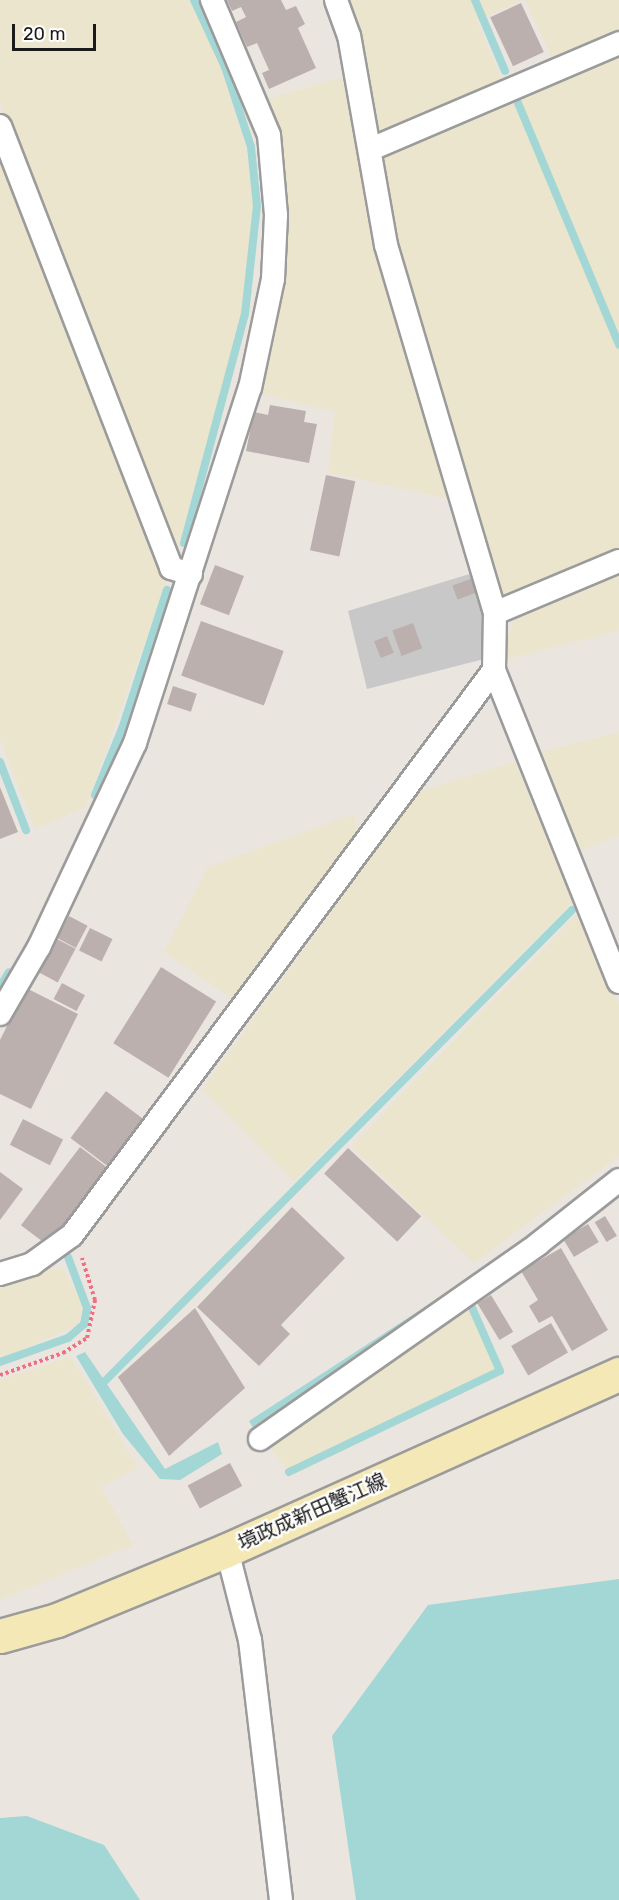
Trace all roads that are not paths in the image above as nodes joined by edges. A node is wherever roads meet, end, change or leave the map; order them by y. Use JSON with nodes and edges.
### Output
{"nodes":[{"id":1,"x":212,"y":0,"type":"edge"},
{"id":2,"x":336,"y":0,"type":"edge"},
{"id":3,"x":619,"y":43,"type":"edge"},
{"id":4,"x":0,"y":126,"type":"edge"},
{"id":5,"x":371,"y":149,"type":"junction"},
{"id":6,"x":619,"y":561,"type":"edge"},
{"id":7,"x":191,"y":574,"type":"junction"},
{"id":8,"x":495,"y":613,"type":"junction"},
{"id":9,"x":494,"y":670,"type":"junction"},
{"id":10,"x":619,"y":982,"type":"edge"},
{"id":11,"x":0,"y":1014,"type":"edge"},
{"id":12,"x":619,"y":1180,"type":"edge"},
{"id":13,"x":0,"y":1274,"type":"edge"},
{"id":14,"x":619,"y":1374,"type":"edge"},
{"id":15,"x":260,"y":1439,"type":"dead end"},
{"id":16,"x":227,"y":1550,"type":"junction"},
{"id":17,"x":0,"y":1636,"type":"edge"},
{"id":18,"x":281,"y":1900,"type":"edge"}],
"edges":[{"from":1,"to":7,"type":"street"},
{"from":2,"to":5,"type":"street"},
{"from":3,"to":5,"type":"street"},
{"from":4,"to":7,"type":"street"},
{"from":5,"to":8,"type":"street"},
{"from":6,"to":8,"type":"street"},
{"from":7,"to":11,"type":"street"},
{"from":8,"to":9,"type":"street"},
{"from":9,"to":10,"type":"street"},
{"from":9,"to":13,"type":"street"},
{"from":12,"to":15,"type":"street"},
{"from":14,"to":16,"type":"main road","name":"境政成新田蟹江線"},
{"from":16,"to":17,"type":"main road","name":"境政成新田蟹江線"},
{"from":16,"to":18,"type":"street"}]}
